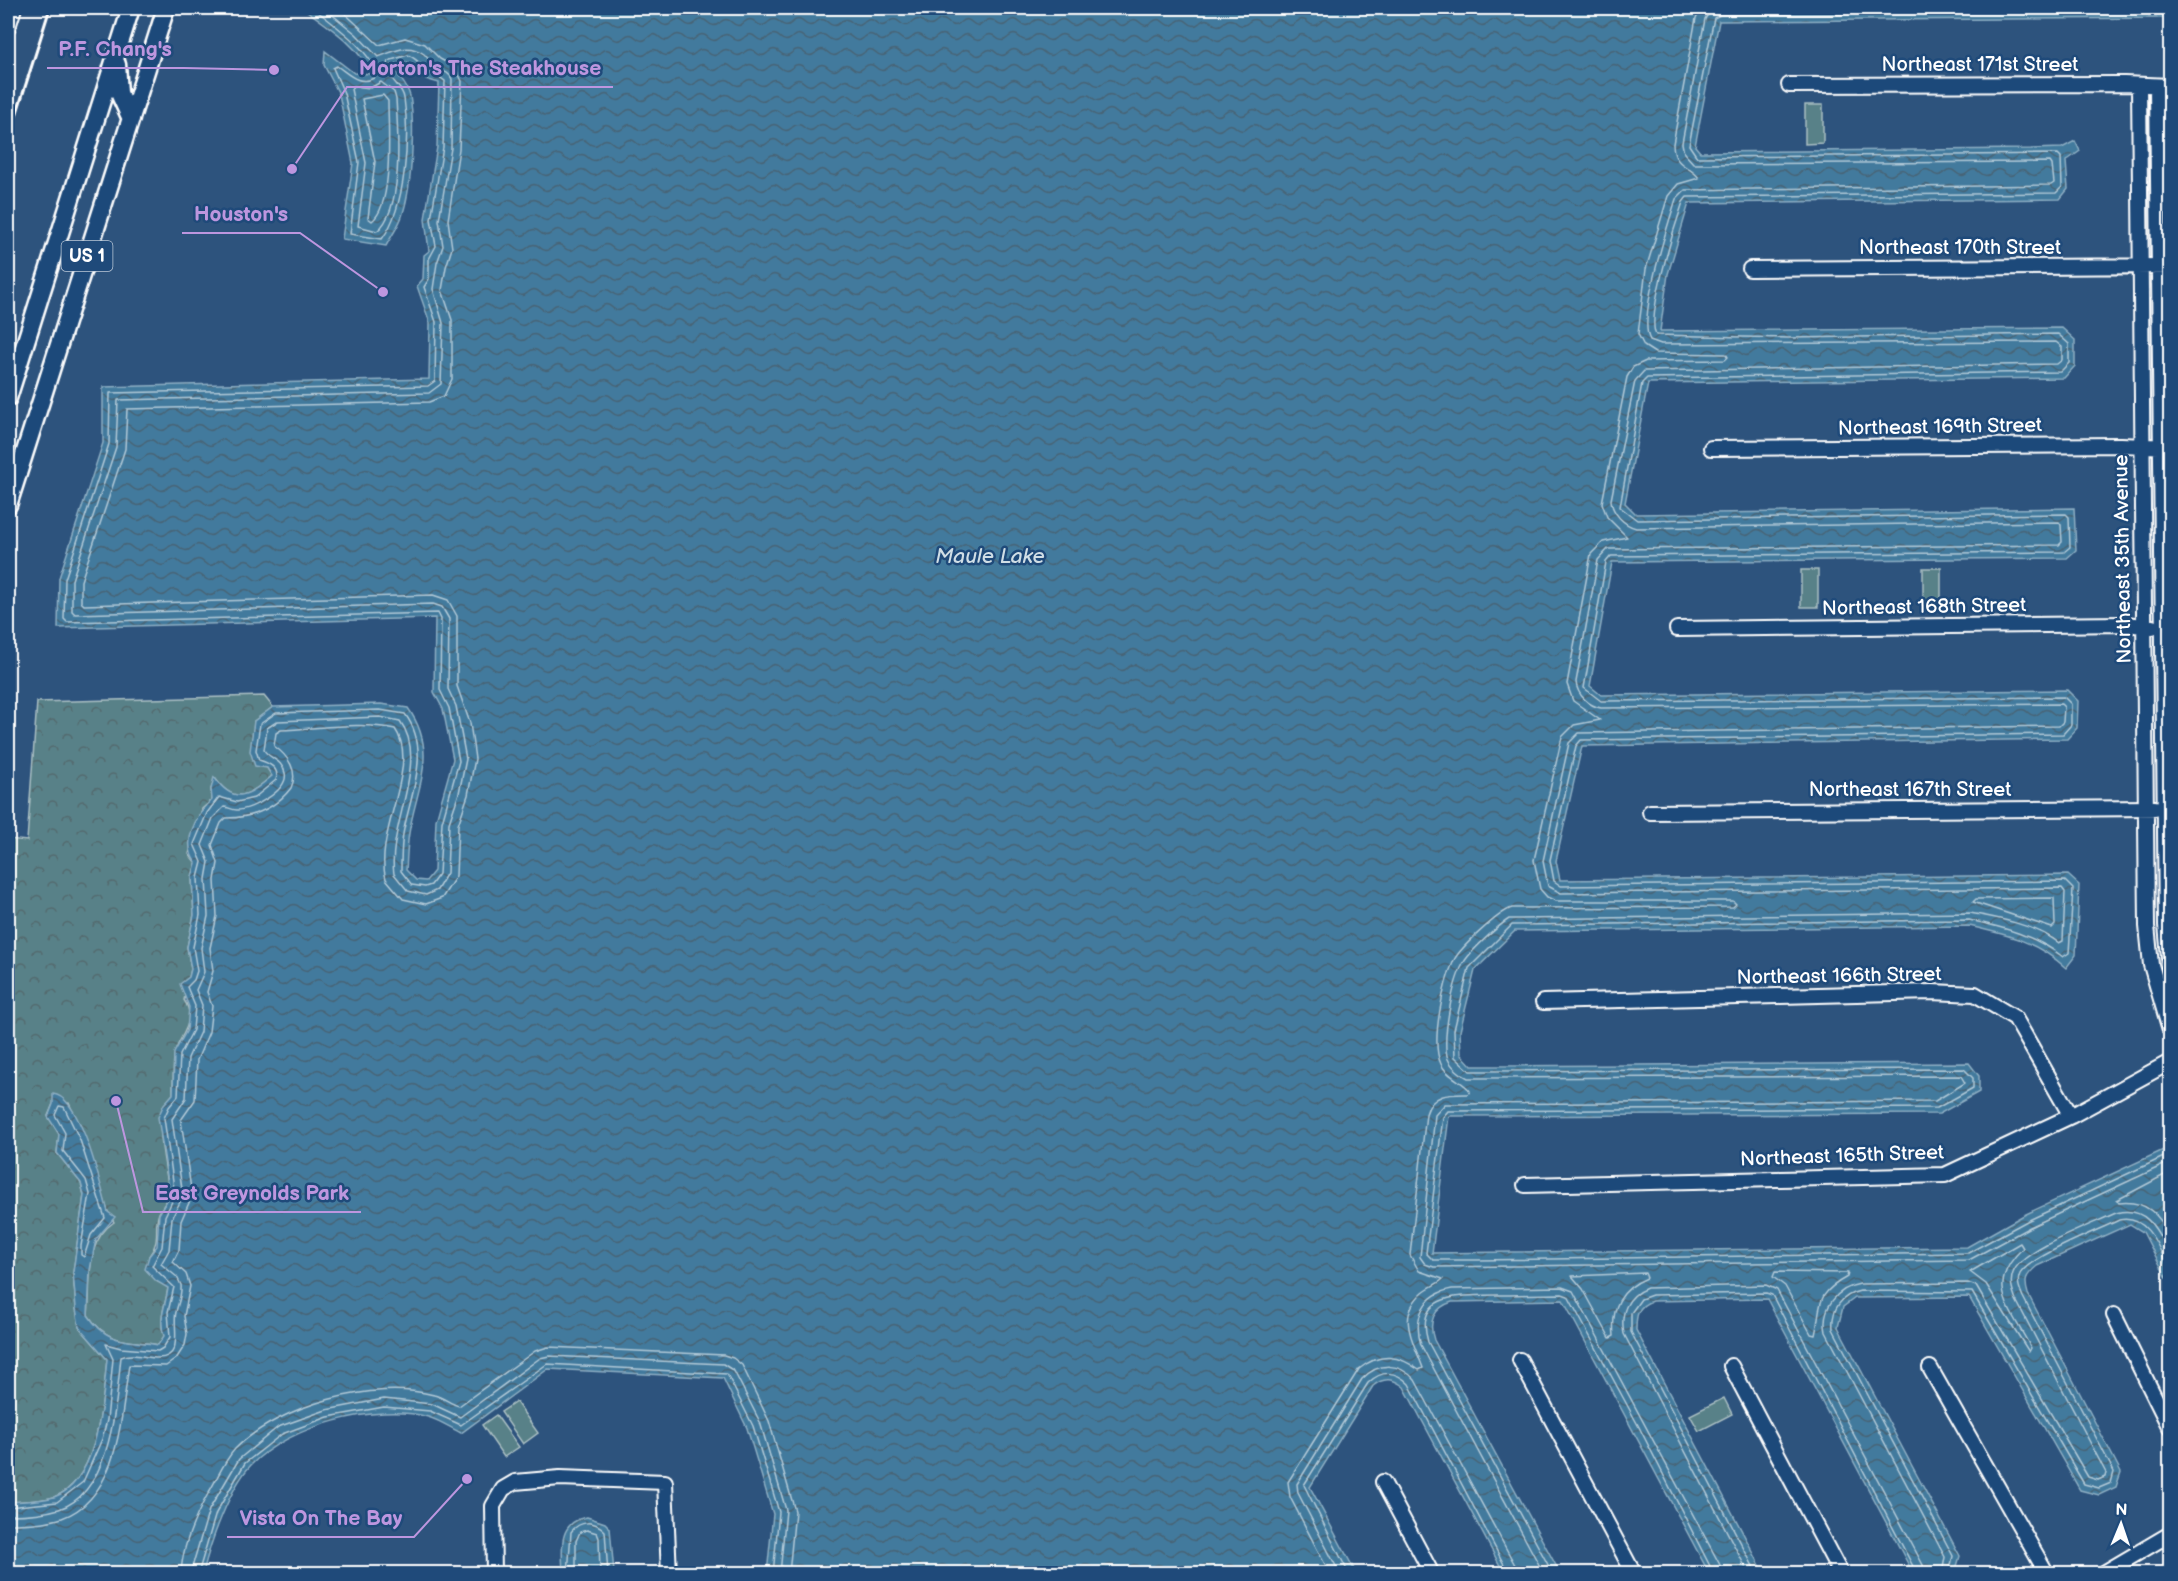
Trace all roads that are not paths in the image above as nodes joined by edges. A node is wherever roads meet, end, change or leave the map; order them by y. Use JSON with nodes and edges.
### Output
{"nodes":[{"id":1,"x":14,"y":8,"type":"edge"},
{"id":2,"x":131,"y":8,"type":"edge"},
{"id":3,"x":166,"y":8,"type":"edge"},
{"id":4,"x":8,"y":27,"type":"edge"},
{"id":5,"x":117,"y":51,"type":"junction"},
{"id":6,"x":1789,"y":85,"type":"dead end"},
{"id":7,"x":2139,"y":85,"type":"junction"},
{"id":8,"x":2164,"y":86,"type":"edge"},
{"id":9,"x":131,"y":119,"type":"junction"},
{"id":10,"x":2140,"y":266,"type":"junction"},
{"id":11,"x":2164,"y":266,"type":"edge"},
{"id":12,"x":1750,"y":269,"type":"dead end"},
{"id":13,"x":8,"y":398,"type":"edge"},
{"id":14,"x":2141,"y":446,"type":"junction"},
{"id":15,"x":2165,"y":447,"type":"edge"},
{"id":16,"x":1711,"y":448,"type":"dead end"},
{"id":17,"x":8,"y":505,"type":"edge"},
{"id":18,"x":2144,"y":626,"type":"junction"},
{"id":19,"x":2166,"y":628,"type":"edge"},
{"id":20,"x":1677,"y":629,"type":"dead end"},
{"id":21,"x":2146,"y":808,"type":"junction"},
{"id":22,"x":2167,"y":808,"type":"edge"},
{"id":23,"x":1650,"y":812,"type":"dead end"},
{"id":24,"x":2170,"y":967,"type":"edge"},
{"id":25,"x":2165,"y":997,"type":"edge"},
{"id":26,"x":1543,"y":1002,"type":"dead end"},
{"id":27,"x":2170,"y":1029,"type":"edge"},
{"id":28,"x":2170,"y":1062,"type":"edge"},
{"id":29,"x":2071,"y":1116,"type":"junction"},
{"id":30,"x":1524,"y":1185,"type":"dead end"},
{"id":31,"x":2114,"y":1315,"type":"dead end"},
{"id":32,"x":1520,"y":1360,"type":"dead end"},
{"id":33,"x":1731,"y":1366,"type":"dead end"},
{"id":34,"x":1930,"y":1368,"type":"dead end"},
{"id":35,"x":2170,"y":1428,"type":"edge"},
{"id":36,"x":1383,"y":1482,"type":"dead end"},
{"id":37,"x":2170,"y":1534,"type":"edge"},
{"id":38,"x":494,"y":1574,"type":"edge"},
{"id":39,"x":669,"y":1574,"type":"edge"},
{"id":40,"x":1432,"y":1574,"type":"edge"},
{"id":41,"x":1634,"y":1574,"type":"edge"},
{"id":42,"x":1841,"y":1574,"type":"edge"},
{"id":43,"x":2047,"y":1574,"type":"edge"},
{"id":44,"x":2102,"y":1574,"type":"edge"}],
"edges":[{"from":1,"to":4,"type":"street"},
{"from":2,"to":5,"type":"main road","number":"US 1"},
{"from":3,"to":9,"type":"main road","number":"US 1"},
{"from":5,"to":9,"type":"main road"},
{"from":5,"to":13,"type":"main road","number":"US 1"},
{"from":6,"to":7,"type":"street","name":"Northeast 171st Street"},
{"from":7,"to":8,"type":"street","name":"Northeast 171st Street"},
{"from":7,"to":10,"type":"street","name":"Northeast 35th Avenue"},
{"from":8,"to":11,"type":"street","name":"Northeast 35th Avenue"},
{"from":9,"to":17,"type":"main road","number":"US 1"},
{"from":10,"to":11,"type":"street","name":"Northeast 170th Street"},
{"from":10,"to":12,"type":"street","name":"Northeast 170th Street"},
{"from":10,"to":14,"type":"street","name":"Northeast 35th Avenue"},
{"from":11,"to":15,"type":"street","name":"Northeast 35th Avenue"},
{"from":14,"to":15,"type":"street","name":"Northeast 169th Street"},
{"from":14,"to":16,"type":"street","name":"Northeast 169th Street"},
{"from":14,"to":18,"type":"street","name":"Northeast 35th Avenue"},
{"from":15,"to":19,"type":"street","name":"Northeast 35th Avenue"},
{"from":18,"to":19,"type":"street","name":"Northeast 168th Street"},
{"from":18,"to":20,"type":"street","name":"Northeast 168th Street"},
{"from":18,"to":21,"type":"street","name":"Northeast 35th Avenue"},
{"from":19,"to":22,"type":"street","name":"Northeast 35th Avenue"},
{"from":21,"to":22,"type":"street","name":"Northeast 167th Street"},
{"from":21,"to":23,"type":"street","name":"Northeast 167th Street"},
{"from":21,"to":25,"type":"street","name":"Northeast 35th Avenue"},
{"from":22,"to":24,"type":"street","name":"Northeast 35th Avenue"},
{"from":25,"to":27,"type":"street","name":"Northeast 35th Avenue"},
{"from":26,"to":29,"type":"street","name":"Northeast 166th Street"},
{"from":28,"to":29,"type":"street","name":"Northeast 165th Street"},
{"from":29,"to":30,"type":"street","name":"Northeast 165th Street"},
{"from":31,"to":35,"type":"street"},
{"from":32,"to":41,"type":"street"},
{"from":33,"to":42,"type":"street"},
{"from":34,"to":43,"type":"street"},
{"from":36,"to":40,"type":"street"},
{"from":37,"to":44,"type":"street"},
{"from":38,"to":39,"type":"street"}]}
